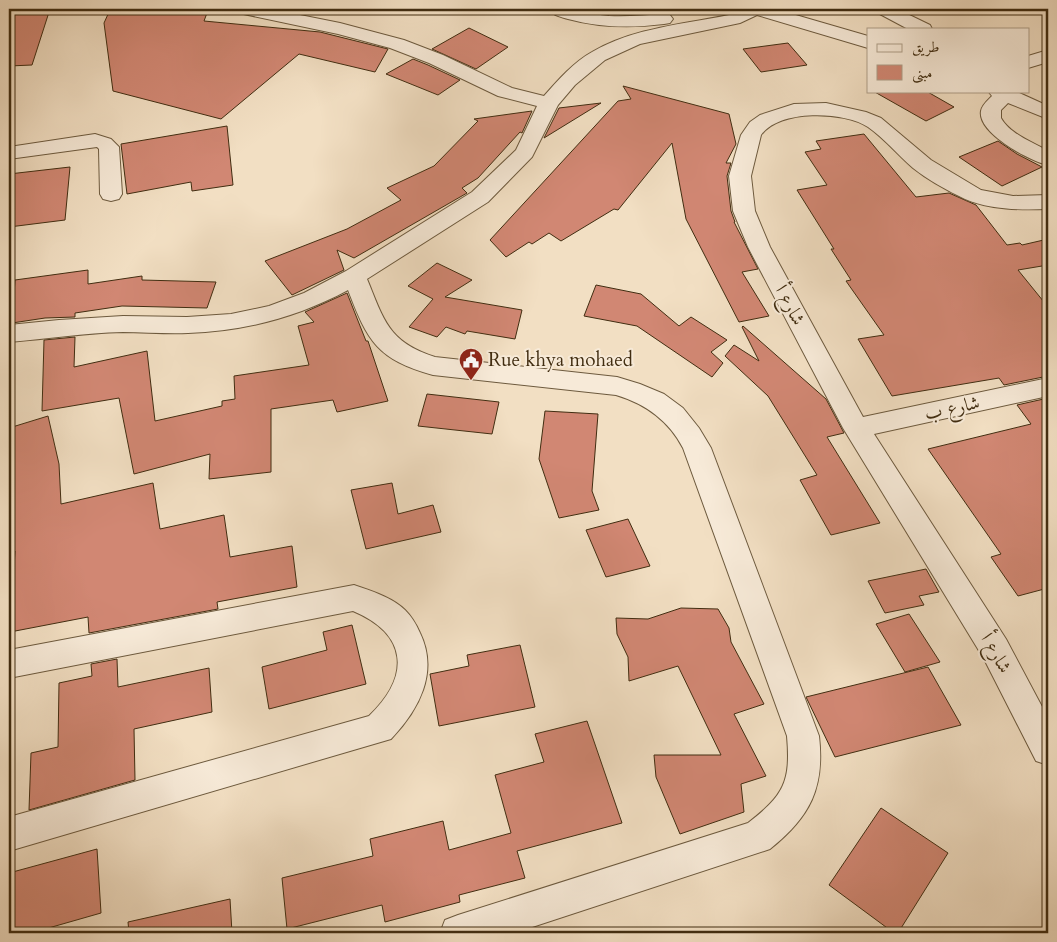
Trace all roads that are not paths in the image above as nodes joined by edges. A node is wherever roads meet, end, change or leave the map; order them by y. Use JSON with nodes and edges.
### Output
{"nodes":[{"id":1,"x":245,"y":9,"type":"edge"},
{"id":2,"x":557,"y":9,"type":"edge"},
{"id":3,"x":756,"y":9,"type":"edge"},
{"id":4,"x":884,"y":9,"type":"edge"},
{"id":5,"x":921,"y":28,"type":"edge"},
{"id":6,"x":867,"y":42,"type":"edge"},
{"id":7,"x":1048,"y":56,"type":"edge"},
{"id":8,"x":1030,"y":61,"type":"edge"},
{"id":9,"x":1003,"y":92,"type":"edge"},
{"id":10,"x":549,"y":104,"type":"junction"},
{"id":11,"x":1048,"y":113,"type":"edge"},
{"id":12,"x":9,"y":153,"type":"edge"},
{"id":13,"x":1048,"y":159,"type":"edge"},
{"id":14,"x":111,"y":194,"type":"dead end"},
{"id":15,"x":1048,"y":202,"type":"edge"},
{"id":16,"x":354,"y":276,"type":"junction"},
{"id":17,"x":9,"y":334,"type":"edge"},
{"id":18,"x":1048,"y":387,"type":"edge"},
{"id":19,"x":856,"y":428,"type":"junction"},
{"id":20,"x":9,"y":664,"type":"edge"},
{"id":21,"x":1048,"y":750,"type":"edge"},
{"id":22,"x":9,"y":834,"type":"edge"},
{"id":23,"x":458,"y":933,"type":"edge"}],
"edges":[{"from":1,"to":10,"type":"street"},
{"from":2,"to":3,"type":"street"},
{"from":3,"to":6,"type":"street"},
{"from":3,"to":10,"type":"street"},
{"from":4,"to":5,"type":"street"},
{"from":7,"to":8,"type":"street"},
{"from":9,"to":11,"type":"street"},
{"from":9,"to":13,"type":"street"},
{"from":10,"to":16,"type":"street"},
{"from":12,"to":14,"type":"street"},
{"from":15,"to":19,"type":"street","name":"شارع أ"},
{"from":16,"to":17,"type":"street"},
{"from":16,"to":23,"type":"street"},
{"from":18,"to":19,"type":"street","name":"شارع ب"},
{"from":19,"to":21,"type":"street","name":"شارع أ"},
{"from":20,"to":22,"type":"street"}]}
